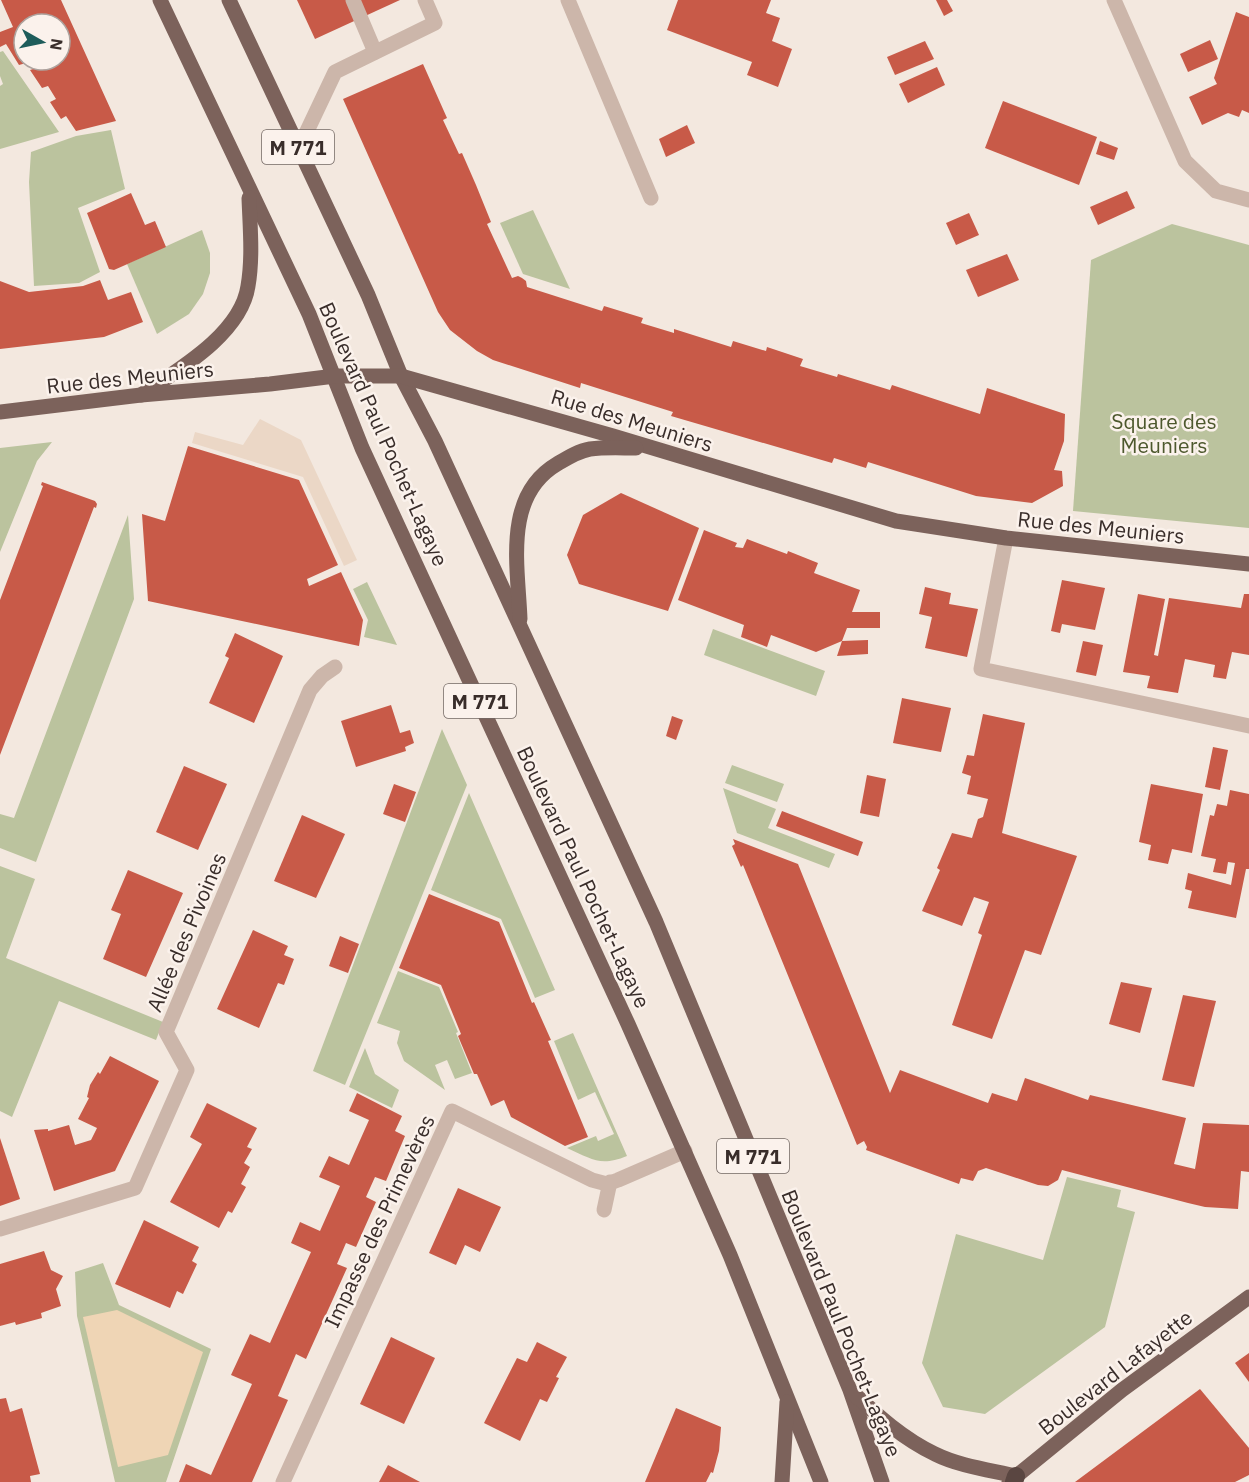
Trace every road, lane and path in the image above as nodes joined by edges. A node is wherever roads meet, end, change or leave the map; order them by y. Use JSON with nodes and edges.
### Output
{"nodes":[{"id":1,"x":160,"y":0,"type":"edge"},
{"id":2,"x":229,"y":0,"type":"edge"},
{"id":3,"x":353,"y":0,"type":"edge"},
{"id":4,"x":424,"y":0,"type":"edge"},
{"id":5,"x":568,"y":0,"type":"edge"},
{"id":6,"x":1114,"y":0,"type":"edge"},
{"id":7,"x":375,"y":52,"type":"junction"},
{"id":8,"x":299,"y":148,"type":"junction"},
{"id":9,"x":249,"y":191,"type":"junction"},
{"id":10,"x":651,"y":198,"type":"dead end"},
{"id":11,"x":1249,"y":200,"type":"edge"},
{"id":12,"x":335,"y":376,"type":"junction"},
{"id":13,"x":401,"y":376,"type":"junction"},
{"id":14,"x":141,"y":395,"type":"junction"},
{"id":15,"x":0,"y":412,"type":"edge"},
{"id":16,"x":651,"y":447,"type":"junction"},
{"id":17,"x":1006,"y":538,"type":"junction"},
{"id":18,"x":1249,"y":564,"type":"edge"},
{"id":19,"x":520,"y":627,"type":"junction"},
{"id":20,"x":335,"y":667,"type":"dead end"},
{"id":21,"x":1249,"y":726,"type":"edge"},
{"id":22,"x":685,"y":1152,"type":"junction"},
{"id":23,"x":610,"y":1182,"type":"junction"},
{"id":24,"x":604,"y":1210,"type":"dead end"},
{"id":25,"x":0,"y":1229,"type":"edge"},
{"id":26,"x":1249,"y":1297,"type":"edge"},
{"id":27,"x":850,"y":1390,"type":"junction"},
{"id":28,"x":787,"y":1396,"type":"junction"},
{"id":29,"x":1013,"y":1480,"type":"edge"},
{"id":30,"x":283,"y":1482,"type":"edge"},
{"id":31,"x":782,"y":1482,"type":"edge"},
{"id":32,"x":821,"y":1482,"type":"edge"},
{"id":33,"x":882,"y":1482,"type":"edge"}],
"edges":[{"from":1,"to":9,"type":"main road","name":"Boulevard Paul Pochet-Lagaye","number":"M 771"},
{"from":2,"to":8,"type":"main road","name":"Boulevard Paul Pochet-Lagaye","number":"M 771"},
{"from":3,"to":7,"type":"street"},
{"from":4,"to":7,"type":"street"},
{"from":5,"to":10,"type":"street"},
{"from":6,"to":11,"type":"street"},
{"from":7,"to":8,"type":"street"},
{"from":8,"to":13,"type":"main road","name":"Boulevard Paul Pochet-Lagaye","number":"M 771"},
{"from":9,"to":12,"type":"main road","name":"Boulevard Paul Pochet-Lagaye","number":"M 771"},
{"from":9,"to":14,"type":"main road"},
{"from":12,"to":13,"type":"main road","name":"Rue des Meuniers"},
{"from":12,"to":14,"type":"main road","name":"Rue des Meuniers"},
{"from":12,"to":22,"type":"main road","name":"Boulevard Paul Pochet-Lagaye","number":"M 771"},
{"from":13,"to":16,"type":"main road","name":"Rue des Meuniers"},
{"from":13,"to":19,"type":"main road","name":"Boulevard Paul Pochet-Lagaye","number":"M 771"},
{"from":14,"to":15,"type":"main road","name":"Rue des Meuniers"},
{"from":16,"to":17,"type":"main road","name":"Rue des Meuniers"},
{"from":16,"to":19,"type":"main road"},
{"from":17,"to":18,"type":"main road","name":"Rue des Meuniers"},
{"from":17,"to":21,"type":"street"},
{"from":19,"to":27,"type":"main road","name":"Boulevard Paul Pochet-Lagaye","number":"M 771"},
{"from":20,"to":25,"type":"street","name":"Allée des Pivoines"},
{"from":22,"to":23,"type":"street"},
{"from":22,"to":28,"type":"main road","name":"Boulevard Paul Pochet-Lagaye","number":"M 771"},
{"from":23,"to":24,"type":"street"},
{"from":23,"to":30,"type":"street","name":"Impasse des Primevères"},
{"from":26,"to":29,"type":"main road","name":"Boulevard Lafayette"},
{"from":27,"to":29,"type":"main road"},
{"from":27,"to":33,"type":"main road","name":"Boulevard Paul Pochet-Lagaye","number":"M 771"},
{"from":28,"to":31,"type":"main road"},
{"from":28,"to":32,"type":"main road","name":"Boulevard Paul Pochet-Lagaye","number":"M 771"}]}
